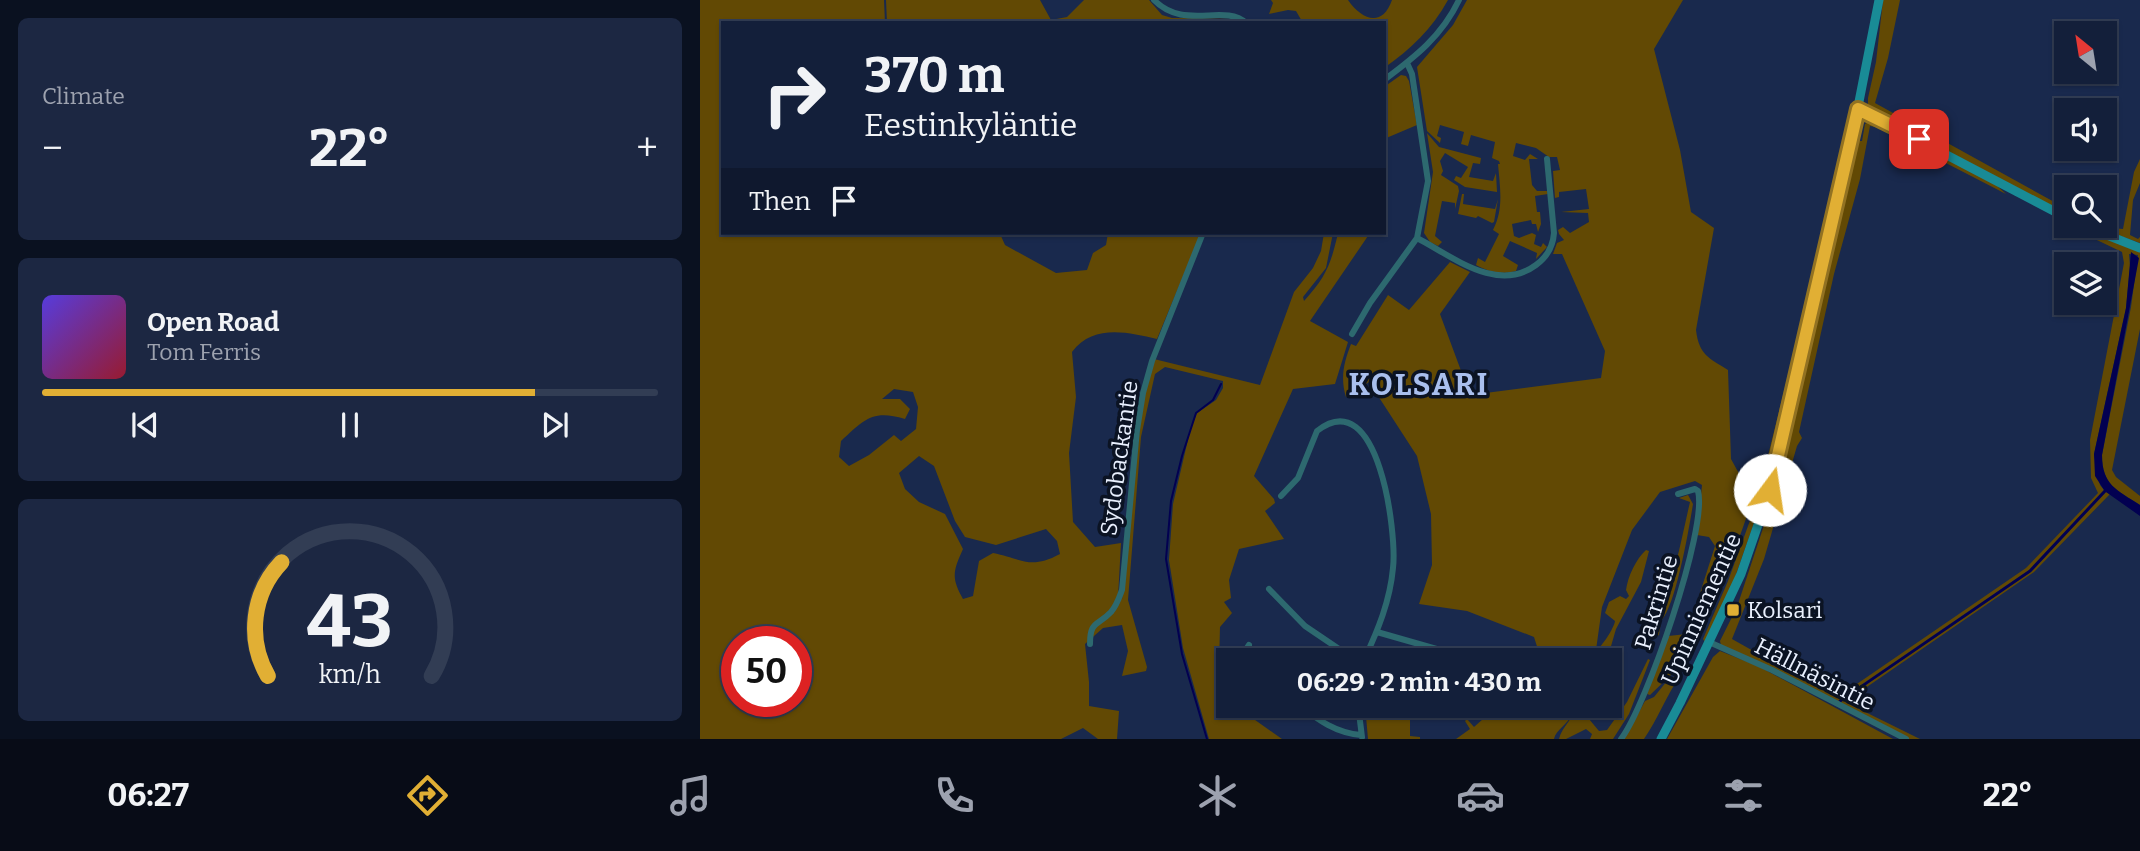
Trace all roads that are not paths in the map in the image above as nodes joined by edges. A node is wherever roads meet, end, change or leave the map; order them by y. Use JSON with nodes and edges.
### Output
{"nodes":[{"id":1,"x":1154,"y":0,"type":"edge"},
{"id":2,"x":1459,"y":0,"type":"edge"},
{"id":3,"x":1879,"y":0,"type":"edge"},
{"id":4,"x":1243,"y":21,"type":"edge"},
{"id":5,"x":1407,"y":63,"type":"junction"},
{"id":6,"x":1386,"y":79,"type":"edge"},
{"id":7,"x":1858,"y":109,"type":"junction"},
{"id":8,"x":1547,"y":159,"type":"dead end"},
{"id":9,"x":2054,"y":211,"type":"edge"},
{"id":10,"x":1202,"y":235,"type":"edge"},
{"id":11,"x":1417,"y":238,"type":"junction"},
{"id":12,"x":2114,"y":238,"type":"edge"},
{"id":13,"x":2140,"y":248,"type":"edge"},
{"id":14,"x":1352,"y":334,"type":"dead end"},
{"id":15,"x":1678,"y":494,"type":"dead end"},
{"id":16,"x":1282,"y":496,"type":"dead end"},
{"id":17,"x":1269,"y":589,"type":"dead end"},
{"id":18,"x":1377,"y":632,"type":"junction"},
{"id":19,"x":1709,"y":642,"type":"junction"},
{"id":20,"x":1090,"y":644,"type":"dead end"},
{"id":21,"x":1248,"y":645,"type":"dead end"},
{"id":22,"x":1246,"y":648,"type":"edge"},
{"id":23,"x":1338,"y":648,"type":"edge"},
{"id":24,"x":1368,"y":648,"type":"edge"},
{"id":25,"x":1433,"y":648,"type":"edge"},
{"id":26,"x":1317,"y":718,"type":"edge"},
{"id":27,"x":1360,"y":718,"type":"edge"},
{"id":28,"x":1362,"y":737,"type":"edge"},
{"id":29,"x":1621,"y":739,"type":"edge"},
{"id":30,"x":1661,"y":739,"type":"edge"},
{"id":31,"x":1906,"y":739,"type":"edge"}],
"edges":[{"from":1,"to":4,"type":"street"},
{"from":2,"to":5,"type":"street"},
{"from":3,"to":7,"type":"main road","name":"Upinniementie"},
{"from":5,"to":6,"type":"street"},
{"from":5,"to":11,"type":"street"},
{"from":7,"to":9,"type":"main road"},
{"from":7,"to":19,"type":"main road","name":"Upinniementie"},
{"from":8,"to":11,"type":"street"},
{"from":10,"to":20,"type":"street","name":"Sydobackantie"},
{"from":11,"to":14,"type":"street"},
{"from":12,"to":13,"type":"main road"},
{"from":15,"to":29,"type":"street","name":"Pakrintie"},
{"from":16,"to":18,"type":"street"},
{"from":17,"to":23,"type":"street"},
{"from":18,"to":24,"type":"street"},
{"from":18,"to":25,"type":"street"},
{"from":19,"to":30,"type":"main road","name":"Upinniementie"},
{"from":19,"to":31,"type":"street","name":"Hällnäsintie"},
{"from":21,"to":22,"type":"street"},
{"from":26,"to":28,"type":"street"},
{"from":27,"to":28,"type":"street"}]}
